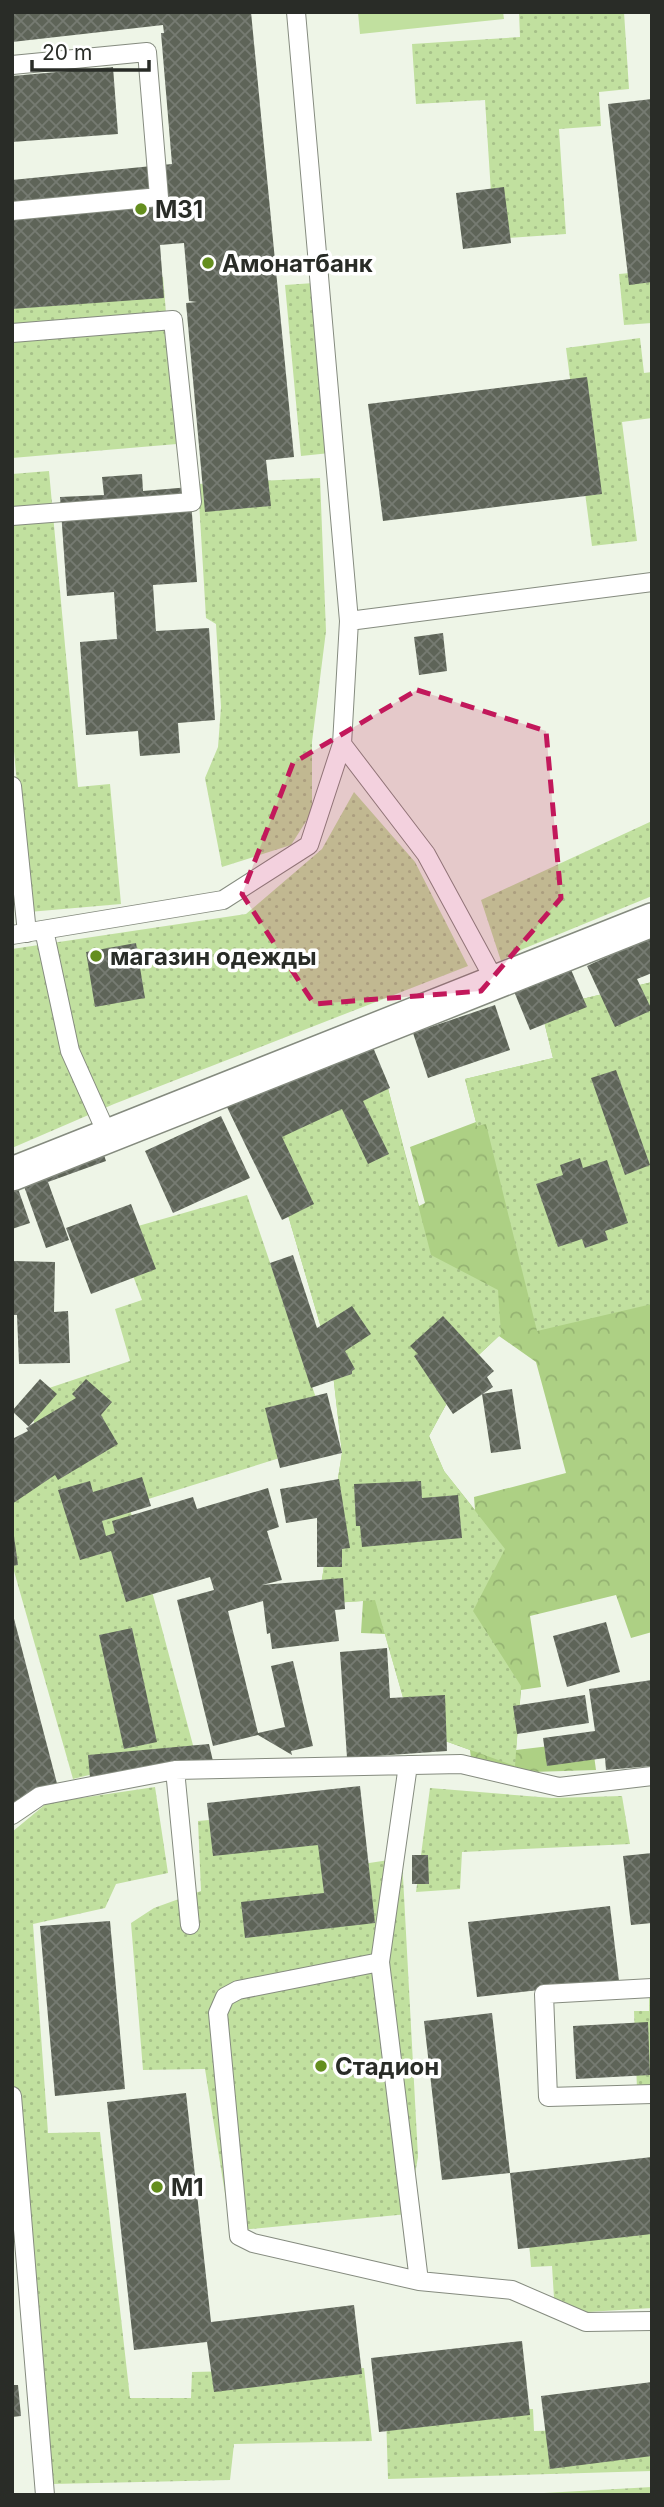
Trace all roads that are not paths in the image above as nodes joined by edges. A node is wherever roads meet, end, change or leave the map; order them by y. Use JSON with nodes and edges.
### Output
{"nodes":[{"id":1,"x":296,"y":12,"type":"edge"},
{"id":2,"x":12,"y":65,"type":"edge"},
{"id":3,"x":12,"y":211,"type":"edge"},
{"id":4,"x":12,"y":333,"type":"edge"},
{"id":5,"x":12,"y":516,"type":"edge"},
{"id":6,"x":652,"y":582,"type":"edge"},
{"id":7,"x":349,"y":621,"type":"junction"},
{"id":8,"x":342,"y":744,"type":"junction"},
{"id":9,"x":12,"y":786,"type":"edge"},
{"id":10,"x":652,"y":920,"type":"edge"},
{"id":11,"x":28,"y":933,"type":"edge"},
{"id":12,"x":495,"y":981,"type":"junction"},
{"id":13,"x":108,"y":1136,"type":"junction"},
{"id":14,"x":12,"y":1174,"type":"edge"},
{"id":15,"x":408,"y":1765,"type":"junction"},
{"id":16,"x":175,"y":1770,"type":"junction"},
{"id":17,"x":652,"y":1776,"type":"edge"},
{"id":18,"x":12,"y":1815,"type":"edge"},
{"id":19,"x":190,"y":1924,"type":"dead end"},
{"id":20,"x":380,"y":1962,"type":"junction"},
{"id":21,"x":652,"y":1987,"type":"edge"},
{"id":22,"x":652,"y":2094,"type":"edge"},
{"id":23,"x":12,"y":2096,"type":"edge"},
{"id":24,"x":419,"y":2281,"type":"junction"},
{"id":25,"x":652,"y":2321,"type":"edge"},
{"id":26,"x":44,"y":2495,"type":"edge"}],
"edges":[{"from":1,"to":7,"type":"lane"},
{"from":2,"to":3,"type":"lane"},
{"from":4,"to":5,"type":"lane"},
{"from":6,"to":7,"type":"lane"},
{"from":7,"to":8,"type":"lane"},
{"from":8,"to":11,"type":"lane"},
{"from":8,"to":12,"type":"lane"},
{"from":9,"to":11,"type":"lane"},
{"from":10,"to":12,"type":"street"},
{"from":11,"to":13,"type":"lane"},
{"from":12,"to":13,"type":"street"},
{"from":13,"to":14,"type":"street"},
{"from":15,"to":16,"type":"lane"},
{"from":15,"to":17,"type":"lane"},
{"from":15,"to":20,"type":"lane"},
{"from":16,"to":18,"type":"lane"},
{"from":16,"to":19,"type":"lane"},
{"from":20,"to":24,"type":"lane"},
{"from":20,"to":24,"type":"lane"},
{"from":21,"to":22,"type":"lane"},
{"from":23,"to":26,"type":"lane"},
{"from":24,"to":25,"type":"lane"}]}
